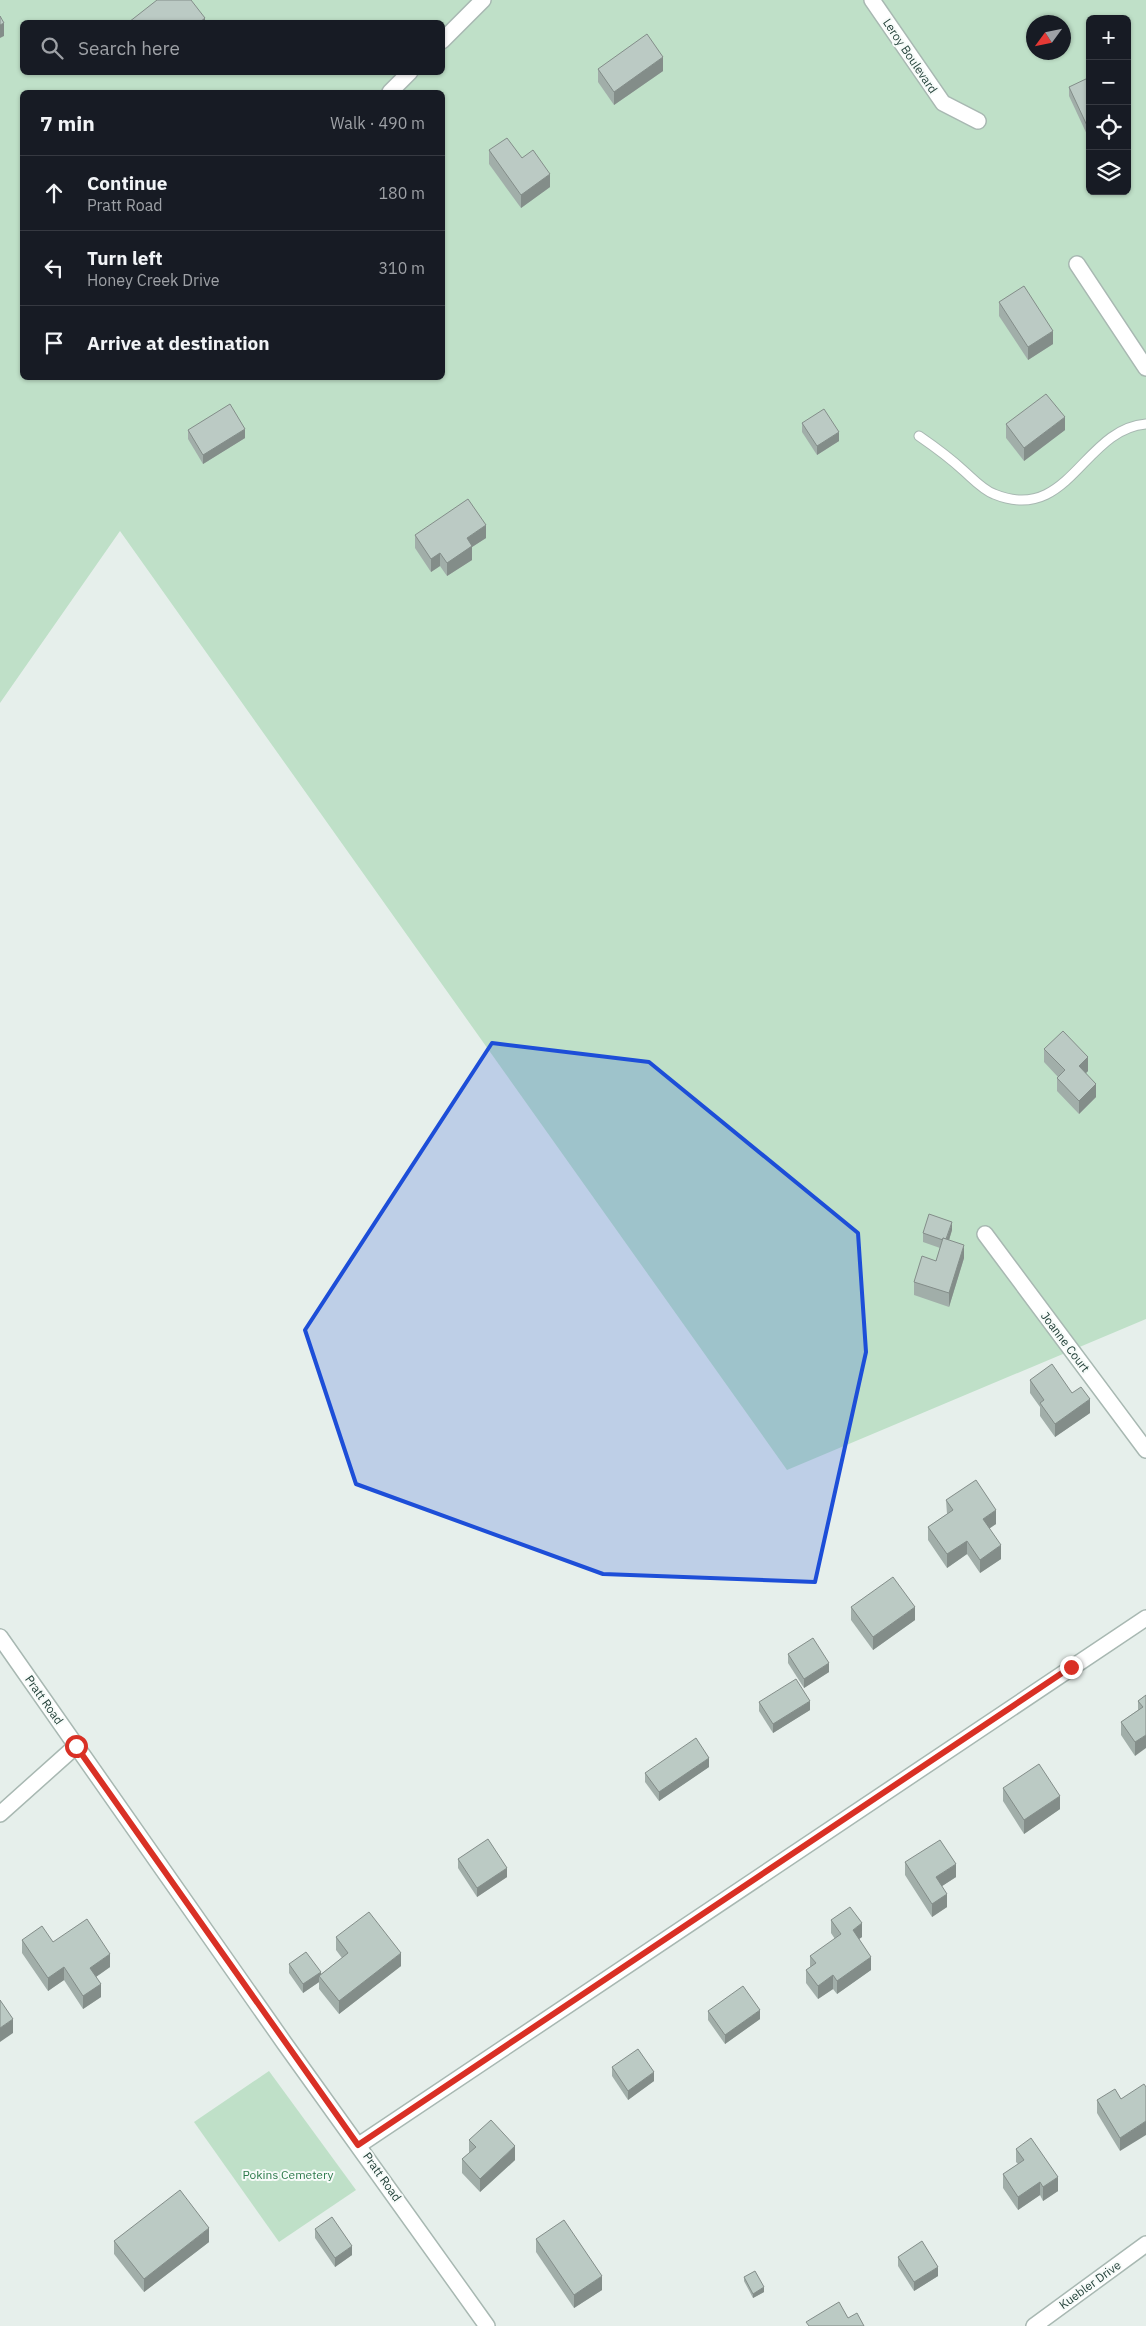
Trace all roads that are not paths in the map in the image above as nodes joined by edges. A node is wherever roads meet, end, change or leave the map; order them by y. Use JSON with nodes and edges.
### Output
{"nodes":[{"id":1,"x":483,"y":0,"type":"edge"},
{"id":2,"x":872,"y":0,"type":"edge"},
{"id":3,"x":445,"y":38,"type":"edge"},
{"id":4,"x":407,"y":75,"type":"edge"},
{"id":5,"x":392,"y":90,"type":"edge"},
{"id":6,"x":978,"y":121,"type":"dead end"},
{"id":7,"x":1077,"y":264,"type":"dead end"},
{"id":8,"x":1146,"y":368,"type":"edge"},
{"id":9,"x":1146,"y":424,"type":"edge"},
{"id":10,"x":919,"y":436,"type":"dead end"},
{"id":11,"x":985,"y":1234,"type":"dead end"},
{"id":12,"x":1146,"y":1450,"type":"edge"},
{"id":13,"x":1146,"y":1618,"type":"edge"},
{"id":14,"x":0,"y":1637,"type":"edge"},
{"id":15,"x":76,"y":1746,"type":"junction"},
{"id":16,"x":0,"y":1814,"type":"edge"},
{"id":17,"x":358,"y":2145,"type":"junction"},
{"id":18,"x":1146,"y":2244,"type":"edge"},
{"id":19,"x":487,"y":2326,"type":"edge"},
{"id":20,"x":1034,"y":2326,"type":"edge"}],
"edges":[{"from":1,"to":3,"type":"street"},
{"from":2,"to":6,"type":"street","name":"Leroy Boulevard"},
{"from":4,"to":5,"type":"street"},
{"from":7,"to":8,"type":"street"},
{"from":9,"to":10,"type":"lane"},
{"from":11,"to":12,"type":"street","name":"Joanne Court"},
{"from":13,"to":17,"type":"street"},
{"from":14,"to":15,"type":"street","name":"Pratt Road"},
{"from":15,"to":16,"type":"street"},
{"from":15,"to":17,"type":"street","name":"Pratt Road"},
{"from":17,"to":19,"type":"street","name":"Pratt Road"},
{"from":18,"to":20,"type":"street","name":"Kuebler Drive"}]}
